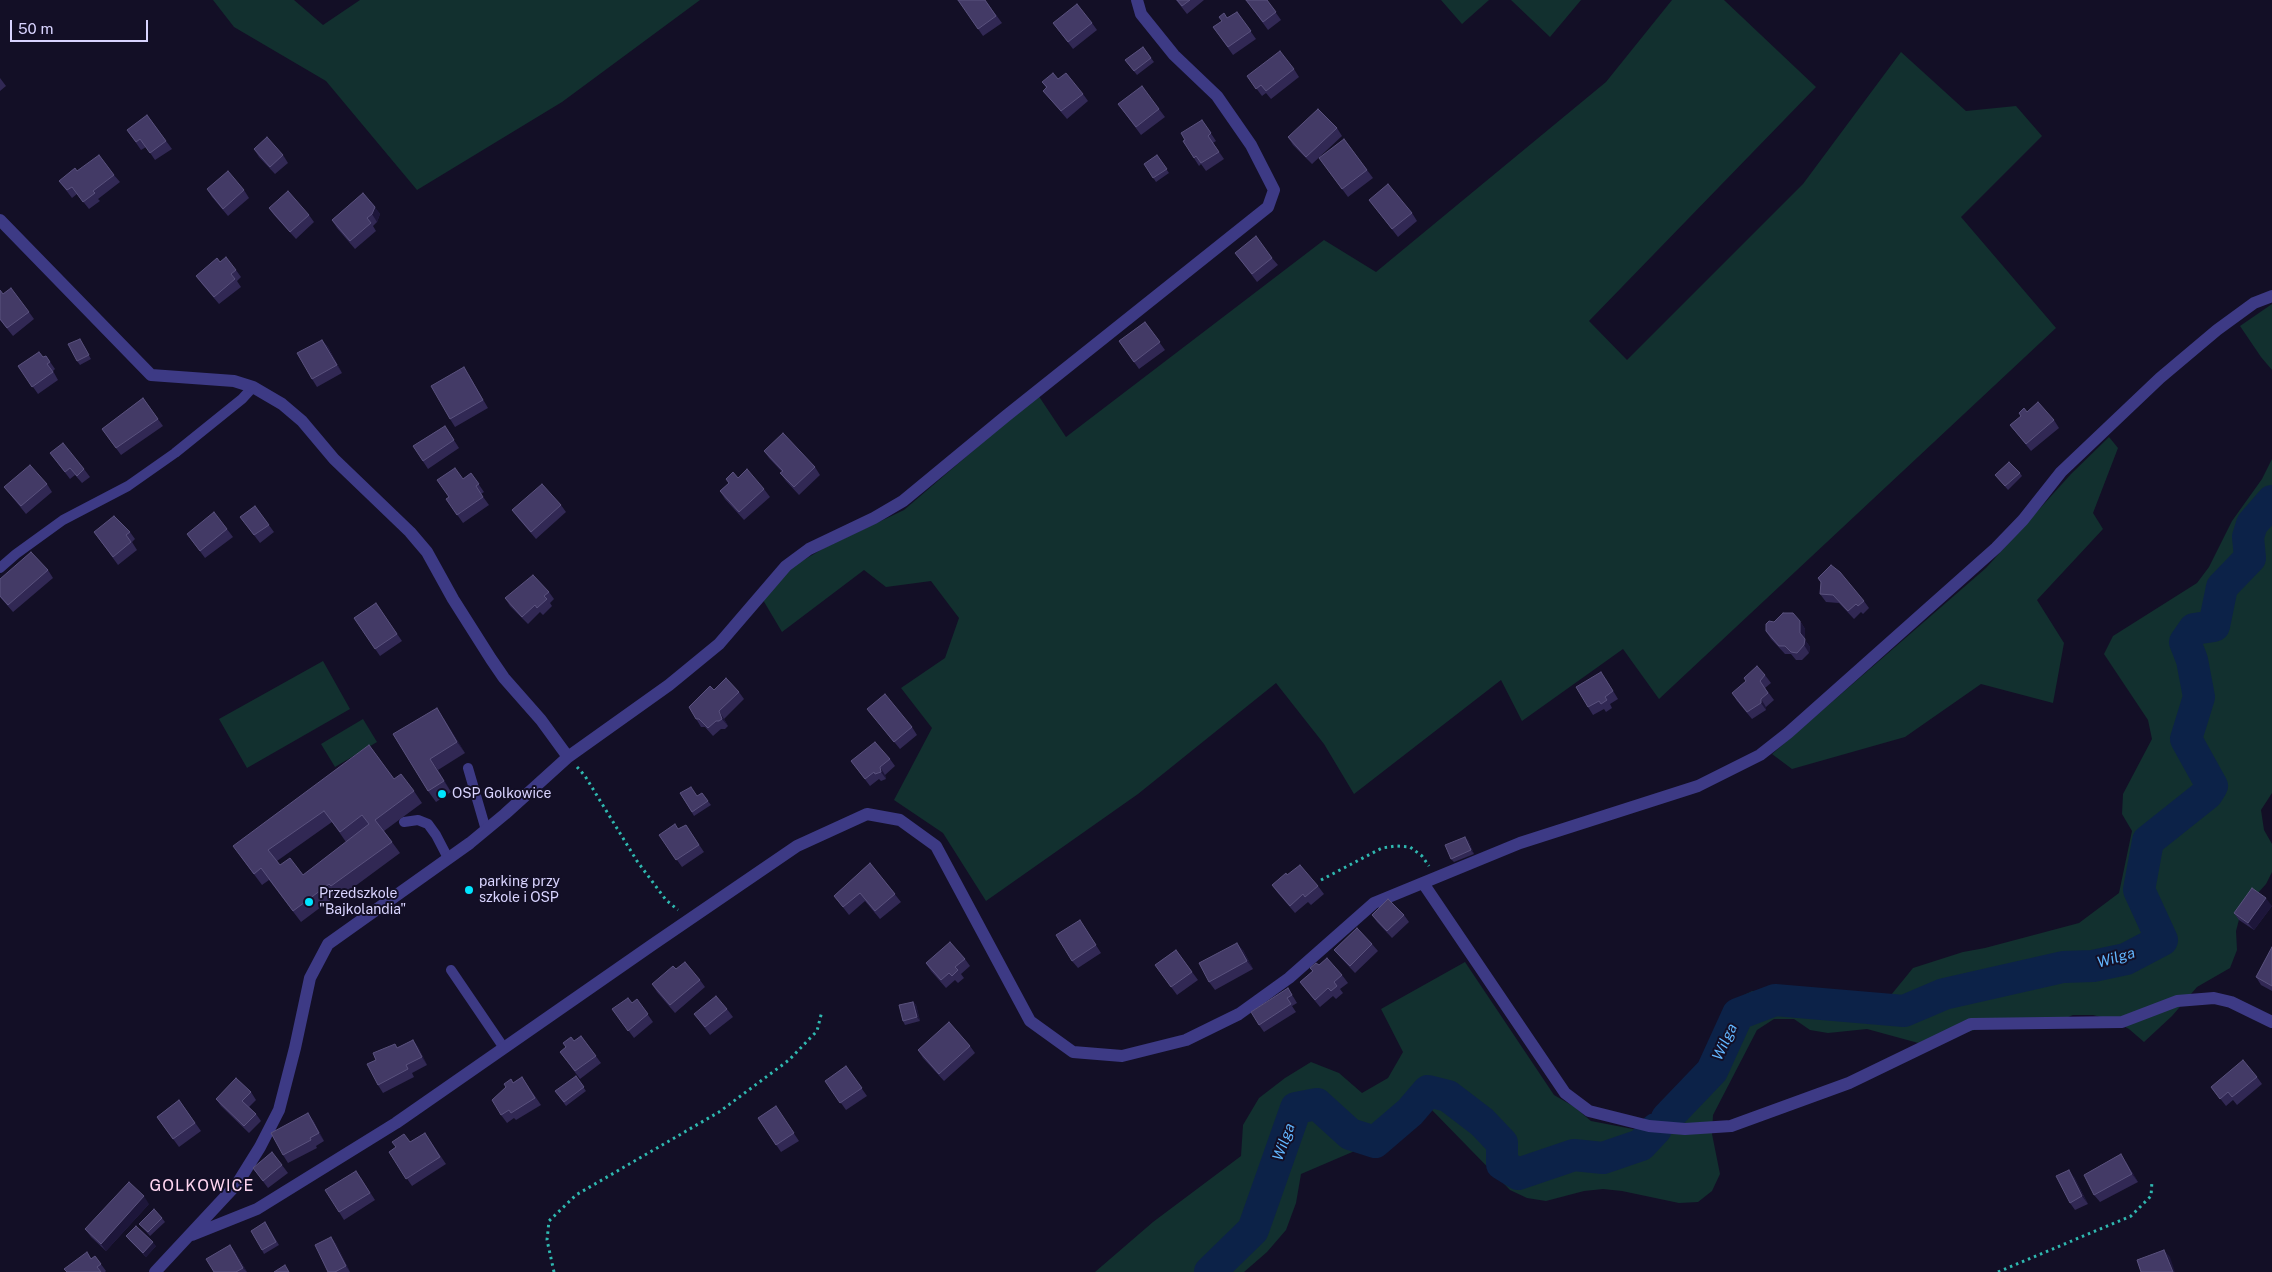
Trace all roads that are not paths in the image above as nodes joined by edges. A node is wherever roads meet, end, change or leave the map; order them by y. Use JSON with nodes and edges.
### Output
{"nodes":[{"id":1,"x":1137,"y":0,"type":"edge"},
{"id":2,"x":0,"y":220,"type":"edge"},
{"id":3,"x":2272,"y":296,"type":"edge"},
{"id":4,"x":253,"y":387,"type":"junction"},
{"id":5,"x":0,"y":568,"type":"edge"},
{"id":6,"x":568,"y":758,"type":"junction"},
{"id":7,"x":468,"y":768,"type":"dead end"},
{"id":8,"x":404,"y":822,"type":"dead end"},
{"id":9,"x":486,"y":830,"type":"junction"},
{"id":10,"x":448,"y":858,"type":"junction"},
{"id":11,"x":1422,"y":883,"type":"junction"},
{"id":12,"x":450,"y":970,"type":"dead end"},
{"id":13,"x":2272,"y":1022,"type":"edge"},
{"id":14,"x":504,"y":1048,"type":"junction"},
{"id":15,"x":192,"y":1234,"type":"junction"},
{"id":16,"x":155,"y":1272,"type":"edge"}],
"edges":[{"from":1,"to":6,"type":"street"},
{"from":2,"to":4,"type":"street"},
{"from":3,"to":11,"type":"street"},
{"from":4,"to":5,"type":"lane"},
{"from":4,"to":6,"type":"street"},
{"from":6,"to":9,"type":"street"},
{"from":7,"to":9,"type":"lane"},
{"from":8,"to":10,"type":"lane"},
{"from":9,"to":10,"type":"street"},
{"from":10,"to":15,"type":"street"},
{"from":11,"to":13,"type":"street"},
{"from":11,"to":14,"type":"street"},
{"from":12,"to":14,"type":"lane"},
{"from":14,"to":15,"type":"street"},
{"from":15,"to":16,"type":"street"}]}
